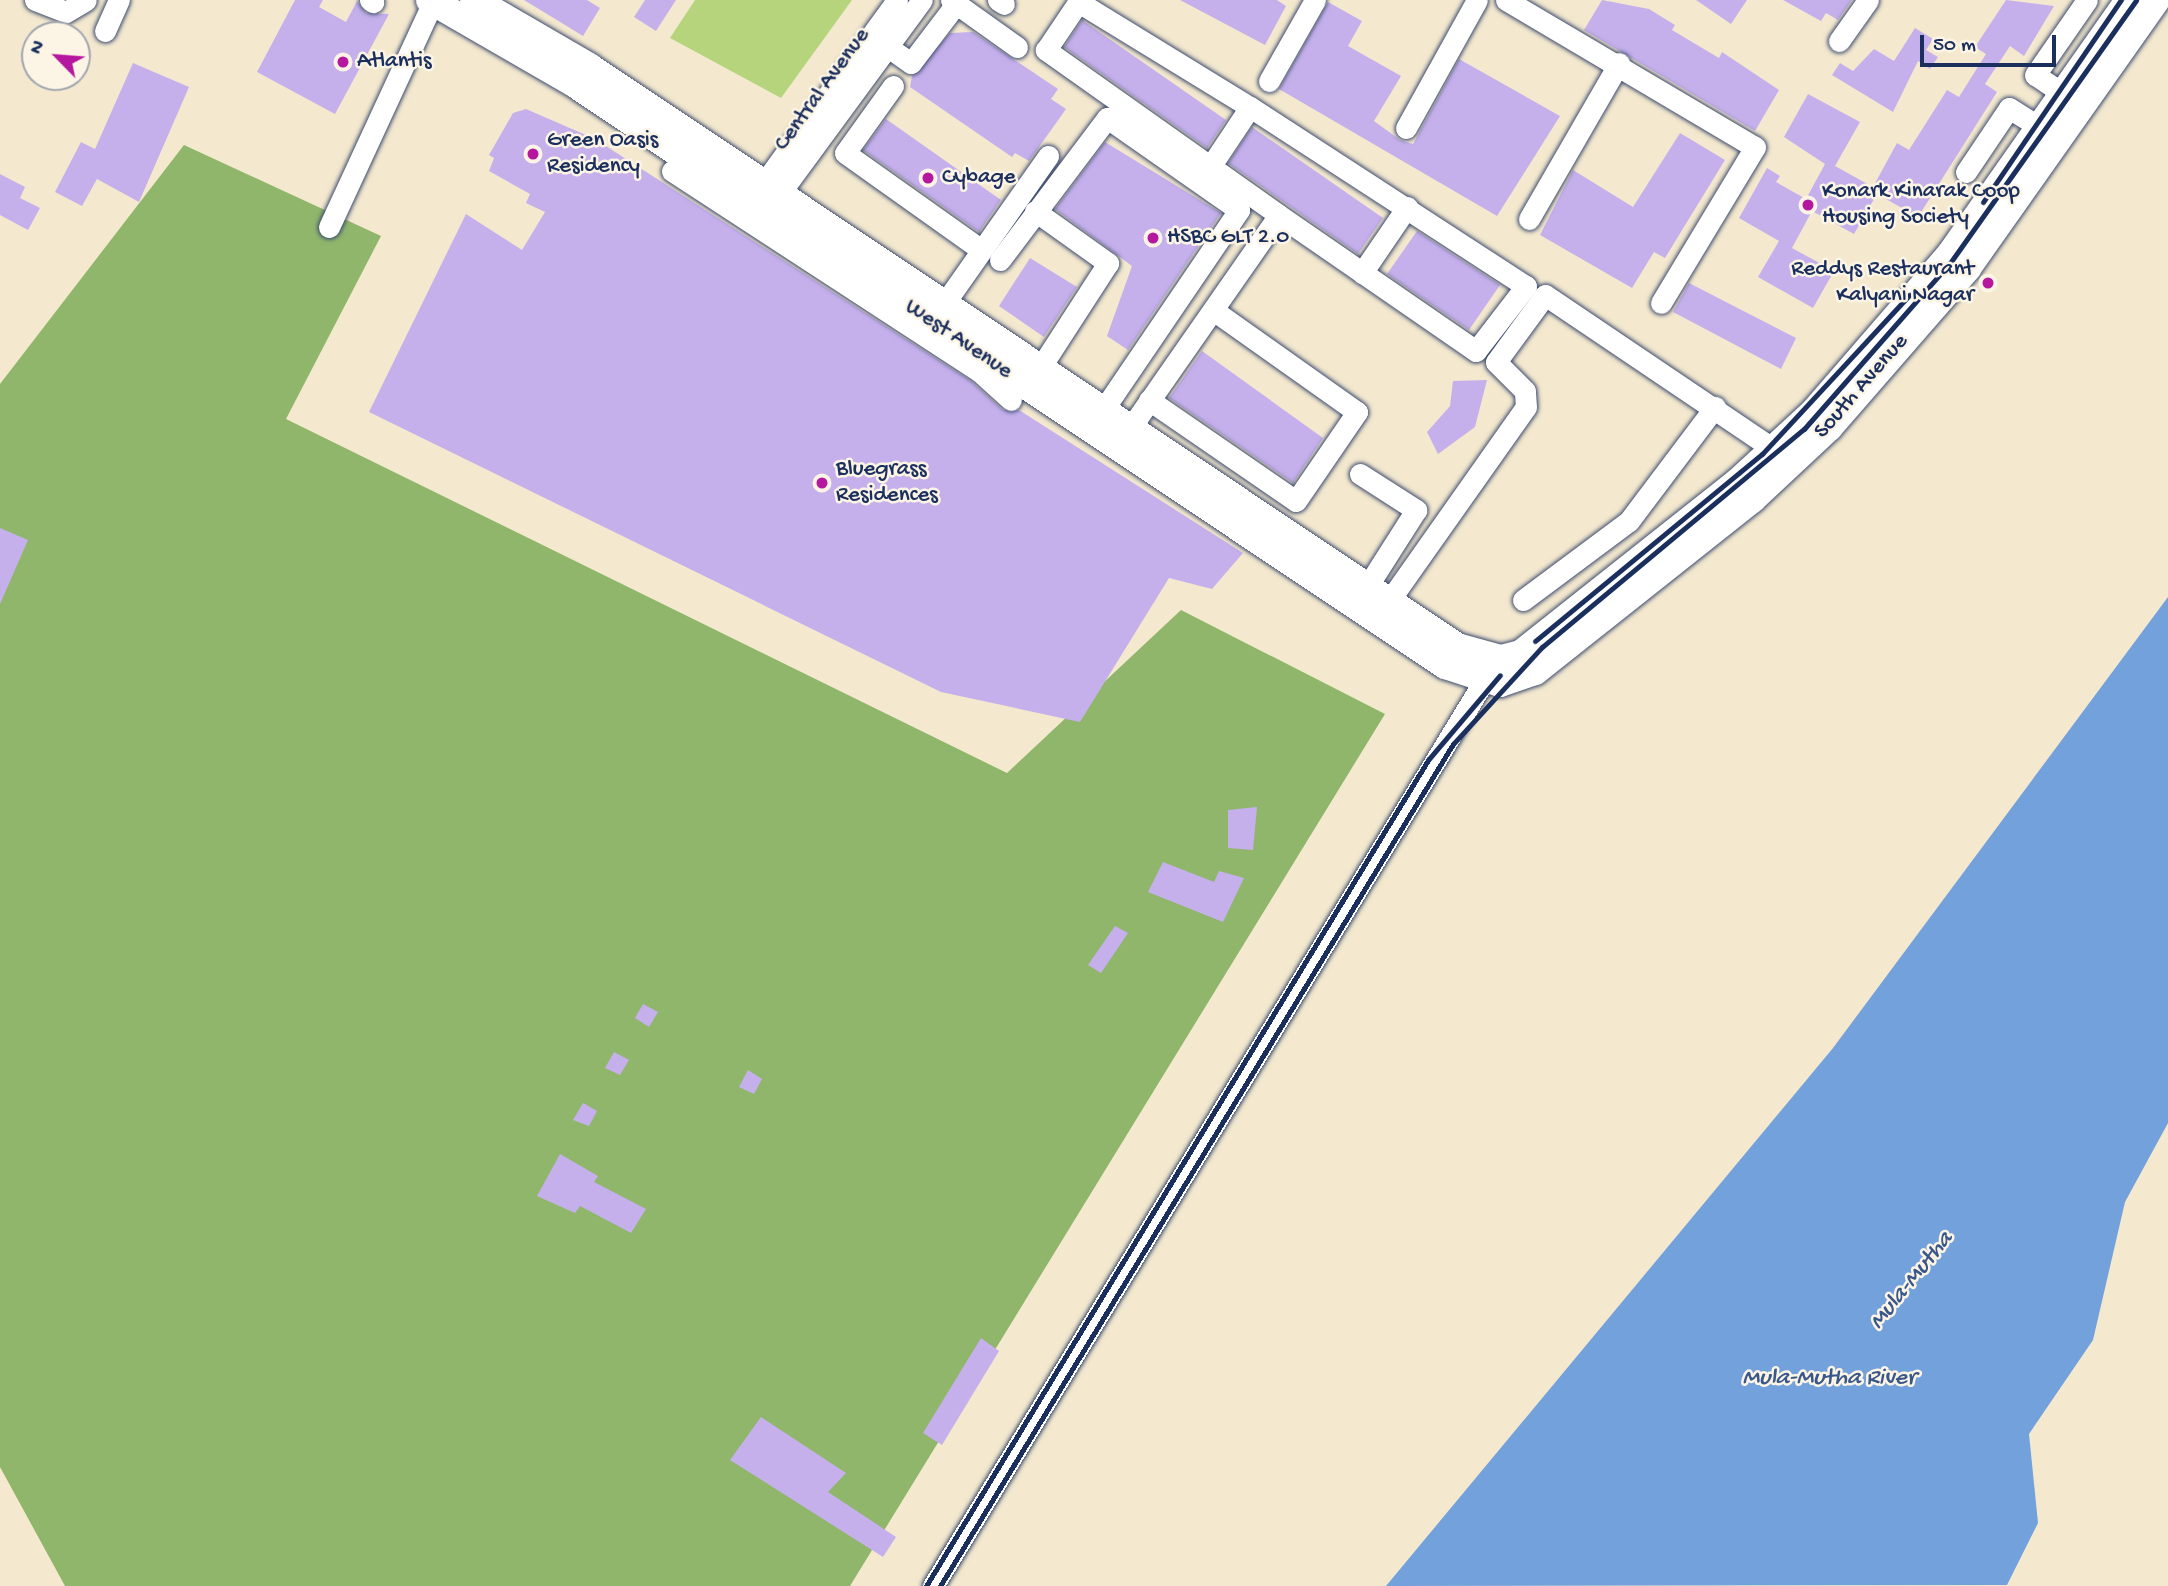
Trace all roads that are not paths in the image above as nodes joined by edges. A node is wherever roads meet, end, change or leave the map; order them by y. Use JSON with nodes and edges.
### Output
{"nodes":[{"id":1,"x":35,"y":0,"type":"edge"},
{"id":2,"x":86,"y":0,"type":"edge"},
{"id":3,"x":119,"y":0,"type":"edge"},
{"id":4,"x":897,"y":0,"type":"edge"},
{"id":5,"x":922,"y":0,"type":"edge"},
{"id":6,"x":1315,"y":0,"type":"edge"},
{"id":7,"x":1477,"y":0,"type":"edge"},
{"id":8,"x":1506,"y":0,"type":"edge"},
{"id":9,"x":1868,"y":0,"type":"edge"},
{"id":10,"x":2087,"y":0,"type":"edge"},
{"id":11,"x":2129,"y":0,"type":"edge"},
{"id":12,"x":2156,"y":0,"type":"edge"},
{"id":13,"x":431,"y":1,"type":"edge"},
{"id":14,"x":953,"y":2,"type":"edge"},
{"id":15,"x":469,"y":6,"type":"edge"},
{"id":16,"x":105,"y":31,"type":"dead end"},
{"id":17,"x":1839,"y":41,"type":"dead end"},
{"id":18,"x":888,"y":47,"type":"junction"},
{"id":19,"x":1017,"y":47,"type":"dead end"},
{"id":20,"x":1619,"y":63,"type":"junction"},
{"id":21,"x":1269,"y":81,"type":"dead end"},
{"id":22,"x":893,"y":86,"type":"dead end"},
{"id":23,"x":2062,"y":93,"type":"junction"},
{"id":24,"x":1250,"y":107,"type":"junction"},
{"id":25,"x":2039,"y":127,"type":"junction"},
{"id":26,"x":1406,"y":128,"type":"dead end"},
{"id":27,"x":1048,"y":156,"type":"dead end"},
{"id":28,"x":1210,"y":167,"type":"junction"},
{"id":29,"x":673,"y":171,"type":"dead end"},
{"id":30,"x":1966,"y":172,"type":"dead end"},
{"id":31,"x":765,"y":198,"type":"junction"},
{"id":32,"x":1407,"y":207,"type":"junction"},
{"id":33,"x":1035,"y":211,"type":"junction"},
{"id":34,"x":1279,"y":215,"type":"junction"},
{"id":35,"x":1529,"y":219,"type":"dead end"},
{"id":36,"x":329,"y":227,"type":"dead end"},
{"id":37,"x":797,"y":242,"type":"junction"},
{"id":38,"x":980,"y":249,"type":"junction"},
{"id":39,"x":1000,"y":260,"type":"dead end"},
{"id":40,"x":1362,"y":273,"type":"junction"},
{"id":41,"x":1661,"y":303,"type":"dead end"},
{"id":42,"x":944,"y":304,"type":"junction"},
{"id":43,"x":1213,"y":310,"type":"junction"},
{"id":44,"x":1040,"y":368,"type":"junction"},
{"id":45,"x":1011,"y":400,"type":"dead end"},
{"id":46,"x":1149,"y":400,"type":"junction"},
{"id":47,"x":1715,"y":407,"type":"junction"},
{"id":48,"x":1103,"y":410,"type":"junction"},
{"id":49,"x":1124,"y":437,"type":"junction"},
{"id":50,"x":1785,"y":457,"type":"junction"},
{"id":51,"x":1360,"y":474,"type":"dead end"},
{"id":52,"x":1378,"y":594,"type":"junction"},
{"id":53,"x":1523,"y":600,"type":"dead end"},
{"id":54,"x":1487,"y":670,"type":"junction"},
{"id":55,"x":933,"y":1586,"type":"edge"}],
"edges":[{"from":1,"to":2,"type":"street"},
{"from":3,"to":16,"type":"street"},
{"from":4,"to":31,"type":"street","name":"Central Avenue"},
{"from":5,"to":18,"type":"street","name":"Central Avenue"},
{"from":6,"to":21,"type":"street"},
{"from":7,"to":26,"type":"street"},
{"from":8,"to":20,"type":"street"},
{"from":9,"to":17,"type":"street"},
{"from":10,"to":23,"type":"street"},
{"from":11,"to":23,"type":"main road","name":"South Avenue"},
{"from":12,"to":50,"type":"main road","name":"South Avenue"},
{"from":13,"to":15,"type":"main road","name":"West Avenue"},
{"from":13,"to":36,"type":"street"},
{"from":14,"to":18,"type":"street"},
{"from":14,"to":19,"type":"street"},
{"from":15,"to":31,"type":"main road","name":"West Avenue"},
{"from":18,"to":31,"type":"street","name":"Central Avenue"},
{"from":20,"to":35,"type":"street"},
{"from":20,"to":41,"type":"street"},
{"from":22,"to":38,"type":"street"},
{"from":23,"to":25,"type":"main road","name":"South Avenue"},
{"from":24,"to":28,"type":"street"},
{"from":24,"to":28,"type":"street"},
{"from":24,"to":32,"type":"street"},
{"from":25,"to":30,"type":"street"},
{"from":25,"to":50,"type":"main road","name":"South Avenue"},
{"from":27,"to":38,"type":"street"},
{"from":28,"to":34,"type":"street"},
{"from":29,"to":37,"type":"street"},
{"from":31,"to":37,"type":"main road","name":"West Avenue"},
{"from":31,"to":42,"type":"main road","name":"West Avenue"},
{"from":32,"to":40,"type":"street"},
{"from":32,"to":40,"type":"street"},
{"from":33,"to":39,"type":"street"},
{"from":33,"to":44,"type":"street"},
{"from":33,"to":48,"type":"street"},
{"from":34,"to":40,"type":"street"},
{"from":34,"to":43,"type":"street"},
{"from":37,"to":45,"type":"street"},
{"from":37,"to":49,"type":"main road","name":"West Avenue"},
{"from":38,"to":42,"type":"street"},
{"from":42,"to":44,"type":"main road","name":"West Avenue"},
{"from":43,"to":46,"type":"street"},
{"from":43,"to":46,"type":"street"},
{"from":44,"to":48,"type":"main road","name":"West Avenue"},
{"from":46,"to":49,"type":"street"},
{"from":47,"to":50,"type":"street"},
{"from":47,"to":52,"type":"street"},
{"from":47,"to":53,"type":"street"},
{"from":48,"to":49,"type":"main road","name":"West Avenue"},
{"from":49,"to":52,"type":"main road","name":"West Avenue"},
{"from":49,"to":54,"type":"main road","name":"West Avenue"},
{"from":50,"to":54,"type":"main road","name":"South Avenue"},
{"from":51,"to":52,"type":"street"},
{"from":52,"to":54,"type":"main road","name":"West Avenue"},
{"from":54,"to":55,"type":"street"}]}
